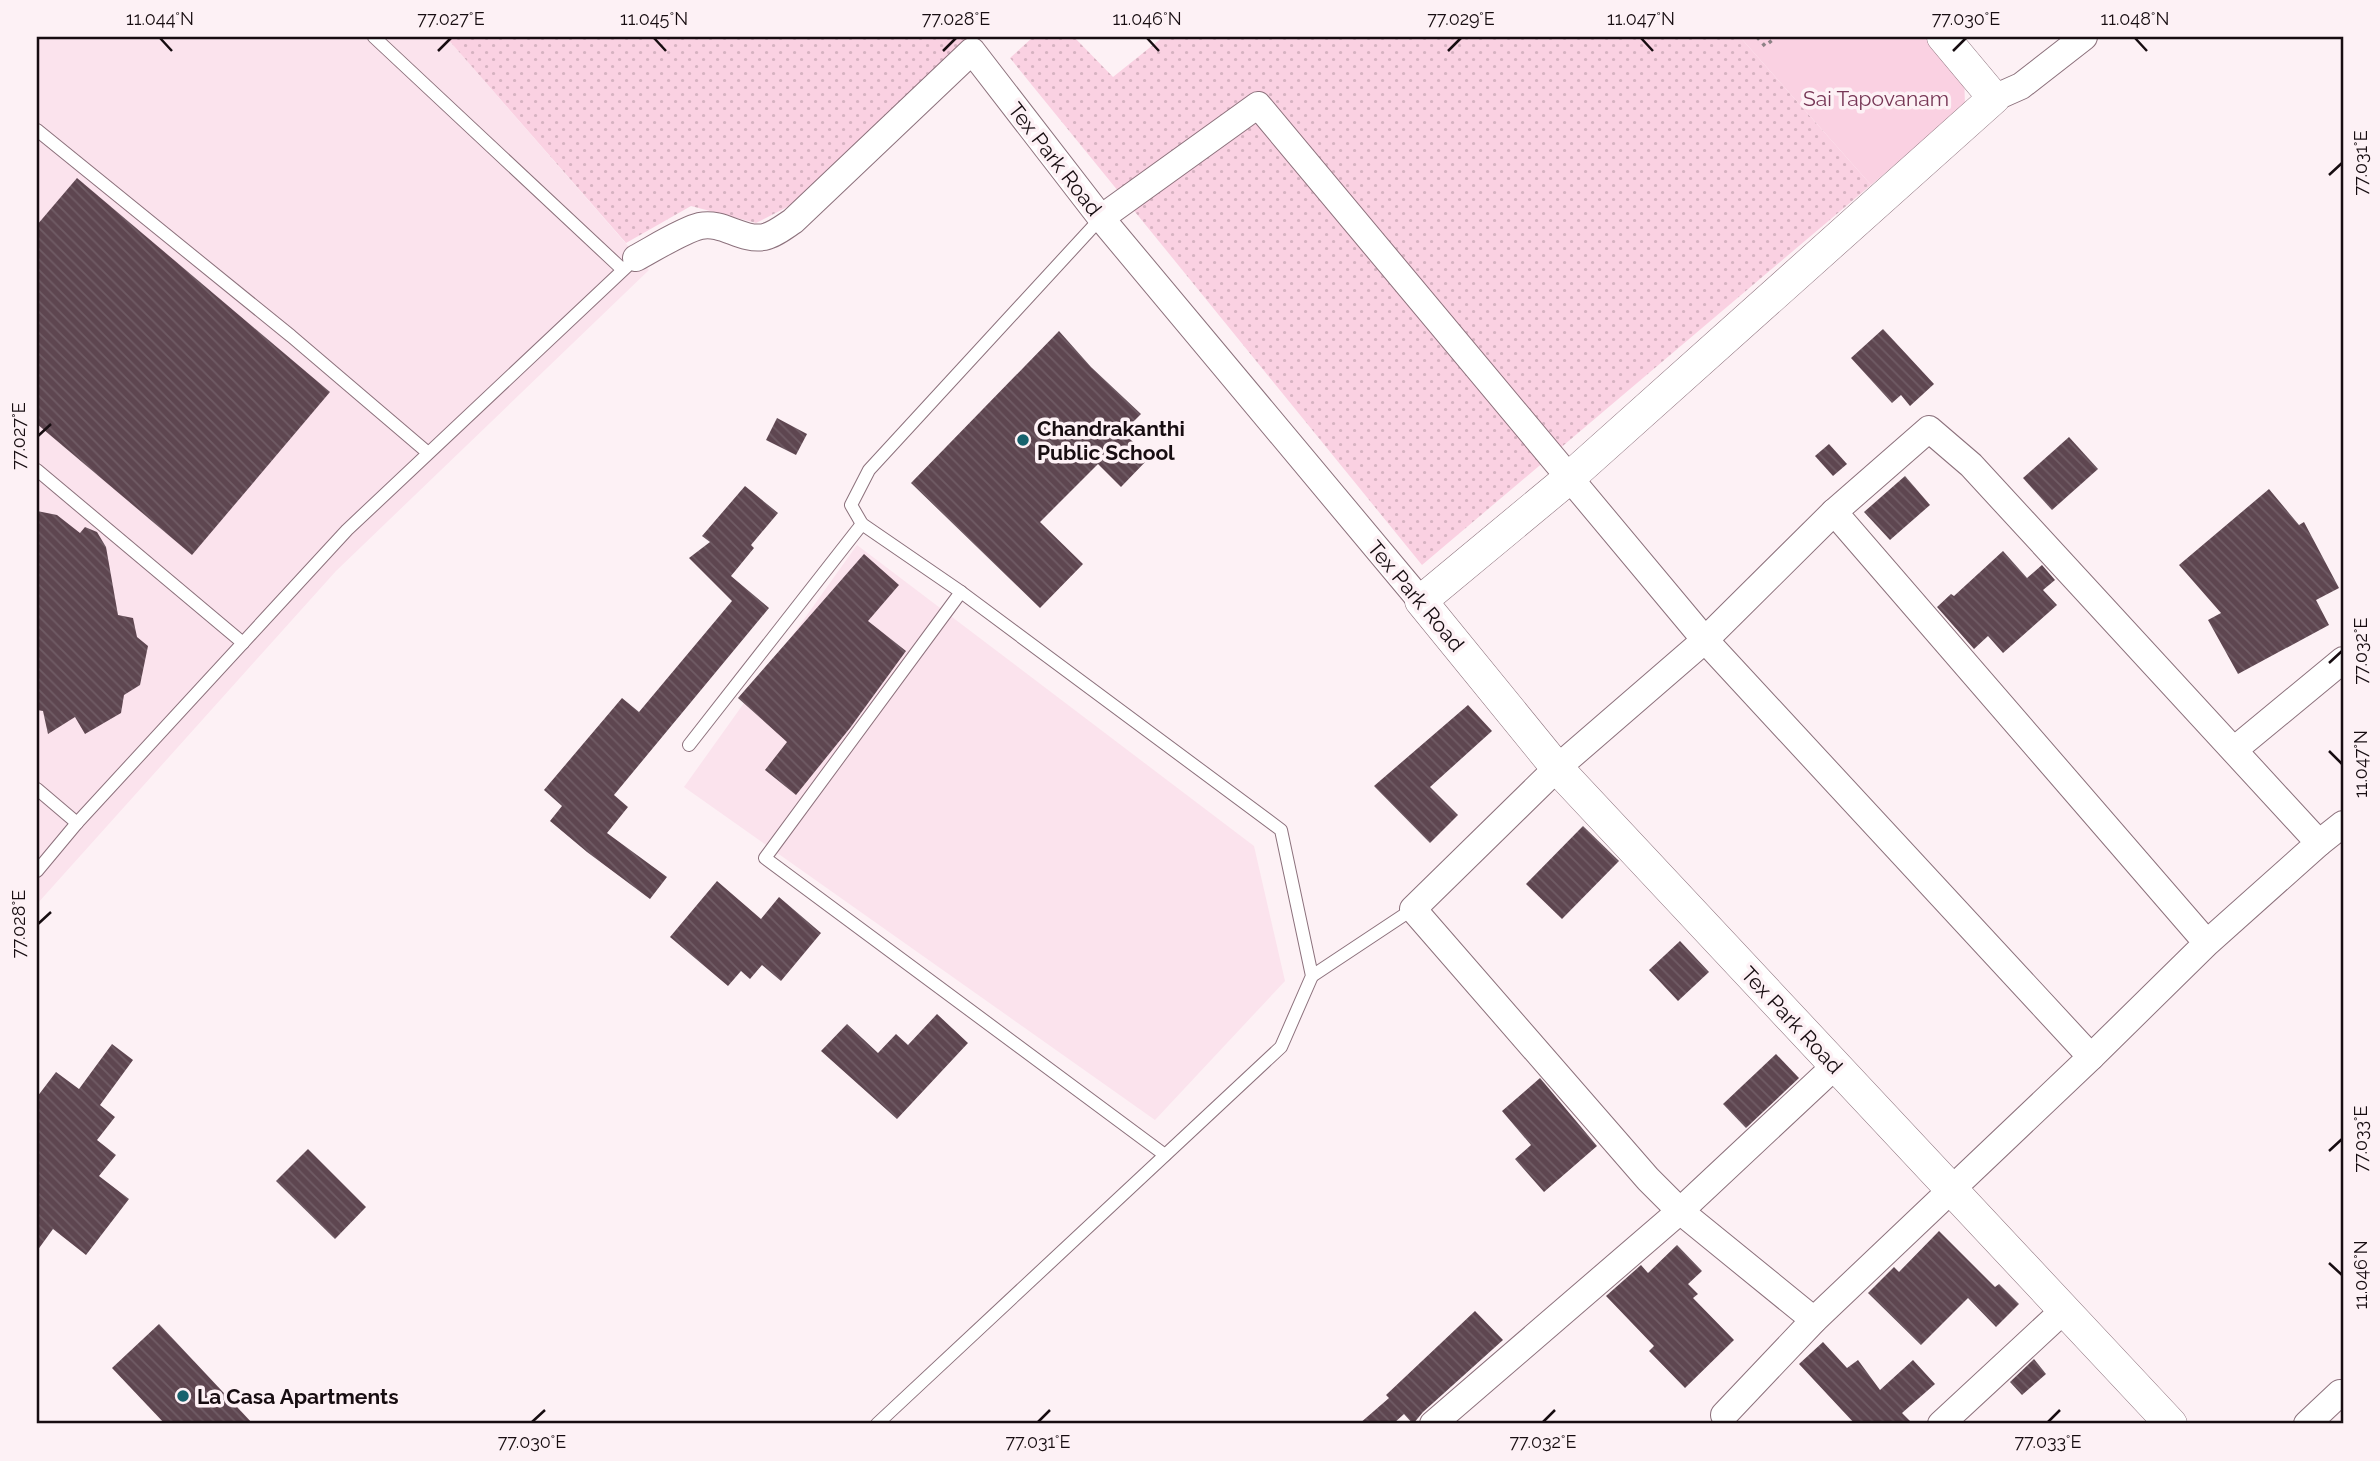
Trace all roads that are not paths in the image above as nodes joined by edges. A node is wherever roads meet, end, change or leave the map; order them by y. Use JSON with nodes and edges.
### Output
{"nodes":[{"id":1,"x":374,"y":37,"type":"edge"},
{"id":2,"x":1943,"y":37,"type":"edge"},
{"id":3,"x":2084,"y":37,"type":"edge"},
{"id":4,"x":980,"y":44,"type":"edge"},
{"id":5,"x":1994,"y":98,"type":"junction"},
{"id":6,"x":37,"y":130,"type":"edge"},
{"id":7,"x":1101,"y":218,"type":"junction"},
{"id":8,"x":629,"y":264,"type":"junction"},
{"id":9,"x":427,"y":453,"type":"junction"},
{"id":10,"x":37,"y":470,"type":"edge"},
{"id":11,"x":1568,"y":479,"type":"junction"},
{"id":12,"x":1833,"y":512,"type":"junction"},
{"id":13,"x":862,"y":524,"type":"junction"},
{"id":14,"x":961,"y":592,"type":"junction"},
{"id":15,"x":1421,"y":601,"type":"junction"},
{"id":16,"x":1705,"y":640,"type":"junction"},
{"id":17,"x":243,"y":643,"type":"junction"},
{"id":18,"x":2343,"y":660,"type":"edge"},
{"id":19,"x":689,"y":745,"type":"dead end"},
{"id":20,"x":2234,"y":750,"type":"junction"},
{"id":21,"x":1557,"y":768,"type":"junction"},
{"id":22,"x":37,"y":789,"type":"edge"},
{"id":23,"x":77,"y":823,"type":"junction"},
{"id":24,"x":2343,"y":824,"type":"edge"},
{"id":25,"x":2319,"y":843,"type":"junction"},
{"id":26,"x":37,"y":870,"type":"edge"},
{"id":27,"x":1413,"y":909,"type":"junction"},
{"id":28,"x":2207,"y":943,"type":"junction"},
{"id":29,"x":1312,"y":976,"type":"junction"},
{"id":30,"x":2091,"y":1057,"type":"junction"},
{"id":31,"x":1835,"y":1066,"type":"junction"},
{"id":32,"x":1164,"y":1156,"type":"junction"},
{"id":33,"x":1951,"y":1190,"type":"junction"},
{"id":34,"x":1680,"y":1210,"type":"junction"},
{"id":35,"x":2064,"y":1310,"type":"junction"},
{"id":36,"x":1814,"y":1320,"type":"junction"},
{"id":37,"x":2342,"y":1393,"type":"edge"},
{"id":38,"x":1724,"y":1415,"type":"dead end"},
{"id":39,"x":1944,"y":1423,"type":"edge"},
{"id":40,"x":877,"y":1424,"type":"edge"},
{"id":41,"x":1433,"y":1424,"type":"edge"},
{"id":42,"x":2171,"y":1424,"type":"edge"},
{"id":43,"x":2307,"y":1424,"type":"edge"}],
"edges":[{"from":1,"to":8,"type":"lane"},
{"from":2,"to":5,"type":"street"},
{"from":3,"to":5,"type":"street"},
{"from":4,"to":7,"type":"street","name":"Tex Park Road"},
{"from":4,"to":8,"type":"street","name":"Tex Park Road"},
{"from":5,"to":11,"type":"street"},
{"from":6,"to":9,"type":"lane"},
{"from":7,"to":11,"type":"street"},
{"from":7,"to":13,"type":"lane"},
{"from":7,"to":15,"type":"street","name":"Tex Park Road"},
{"from":8,"to":9,"type":"lane"},
{"from":9,"to":17,"type":"lane"},
{"from":10,"to":17,"type":"lane"},
{"from":11,"to":15,"type":"street"},
{"from":11,"to":16,"type":"street"},
{"from":12,"to":16,"type":"street"},
{"from":12,"to":20,"type":"street"},
{"from":12,"to":28,"type":"street"},
{"from":13,"to":14,"type":"lane"},
{"from":13,"to":19,"type":"lane"},
{"from":14,"to":29,"type":"lane"},
{"from":14,"to":32,"type":"lane"},
{"from":15,"to":21,"type":"street","name":"Tex Park Road"},
{"from":16,"to":21,"type":"street"},
{"from":16,"to":30,"type":"street"},
{"from":17,"to":23,"type":"lane"},
{"from":18,"to":20,"type":"street"},
{"from":20,"to":25,"type":"street"},
{"from":21,"to":27,"type":"street"},
{"from":21,"to":31,"type":"street","name":"Tex Park Road"},
{"from":22,"to":23,"type":"lane"},
{"from":23,"to":26,"type":"lane"},
{"from":24,"to":25,"type":"street"},
{"from":25,"to":28,"type":"street"},
{"from":27,"to":29,"type":"lane"},
{"from":27,"to":34,"type":"street"},
{"from":28,"to":30,"type":"street"},
{"from":29,"to":32,"type":"lane"},
{"from":30,"to":33,"type":"street"},
{"from":31,"to":33,"type":"street","name":"Tex Park Road"},
{"from":31,"to":34,"type":"street"},
{"from":32,"to":40,"type":"lane"},
{"from":33,"to":35,"type":"street","name":"Tex Park Road"},
{"from":33,"to":36,"type":"street"},
{"from":34,"to":36,"type":"street"},
{"from":34,"to":41,"type":"street"},
{"from":35,"to":39,"type":"street"},
{"from":35,"to":42,"type":"street","name":"Tex Park Road"},
{"from":36,"to":38,"type":"street"},
{"from":37,"to":43,"type":"street"}]}
